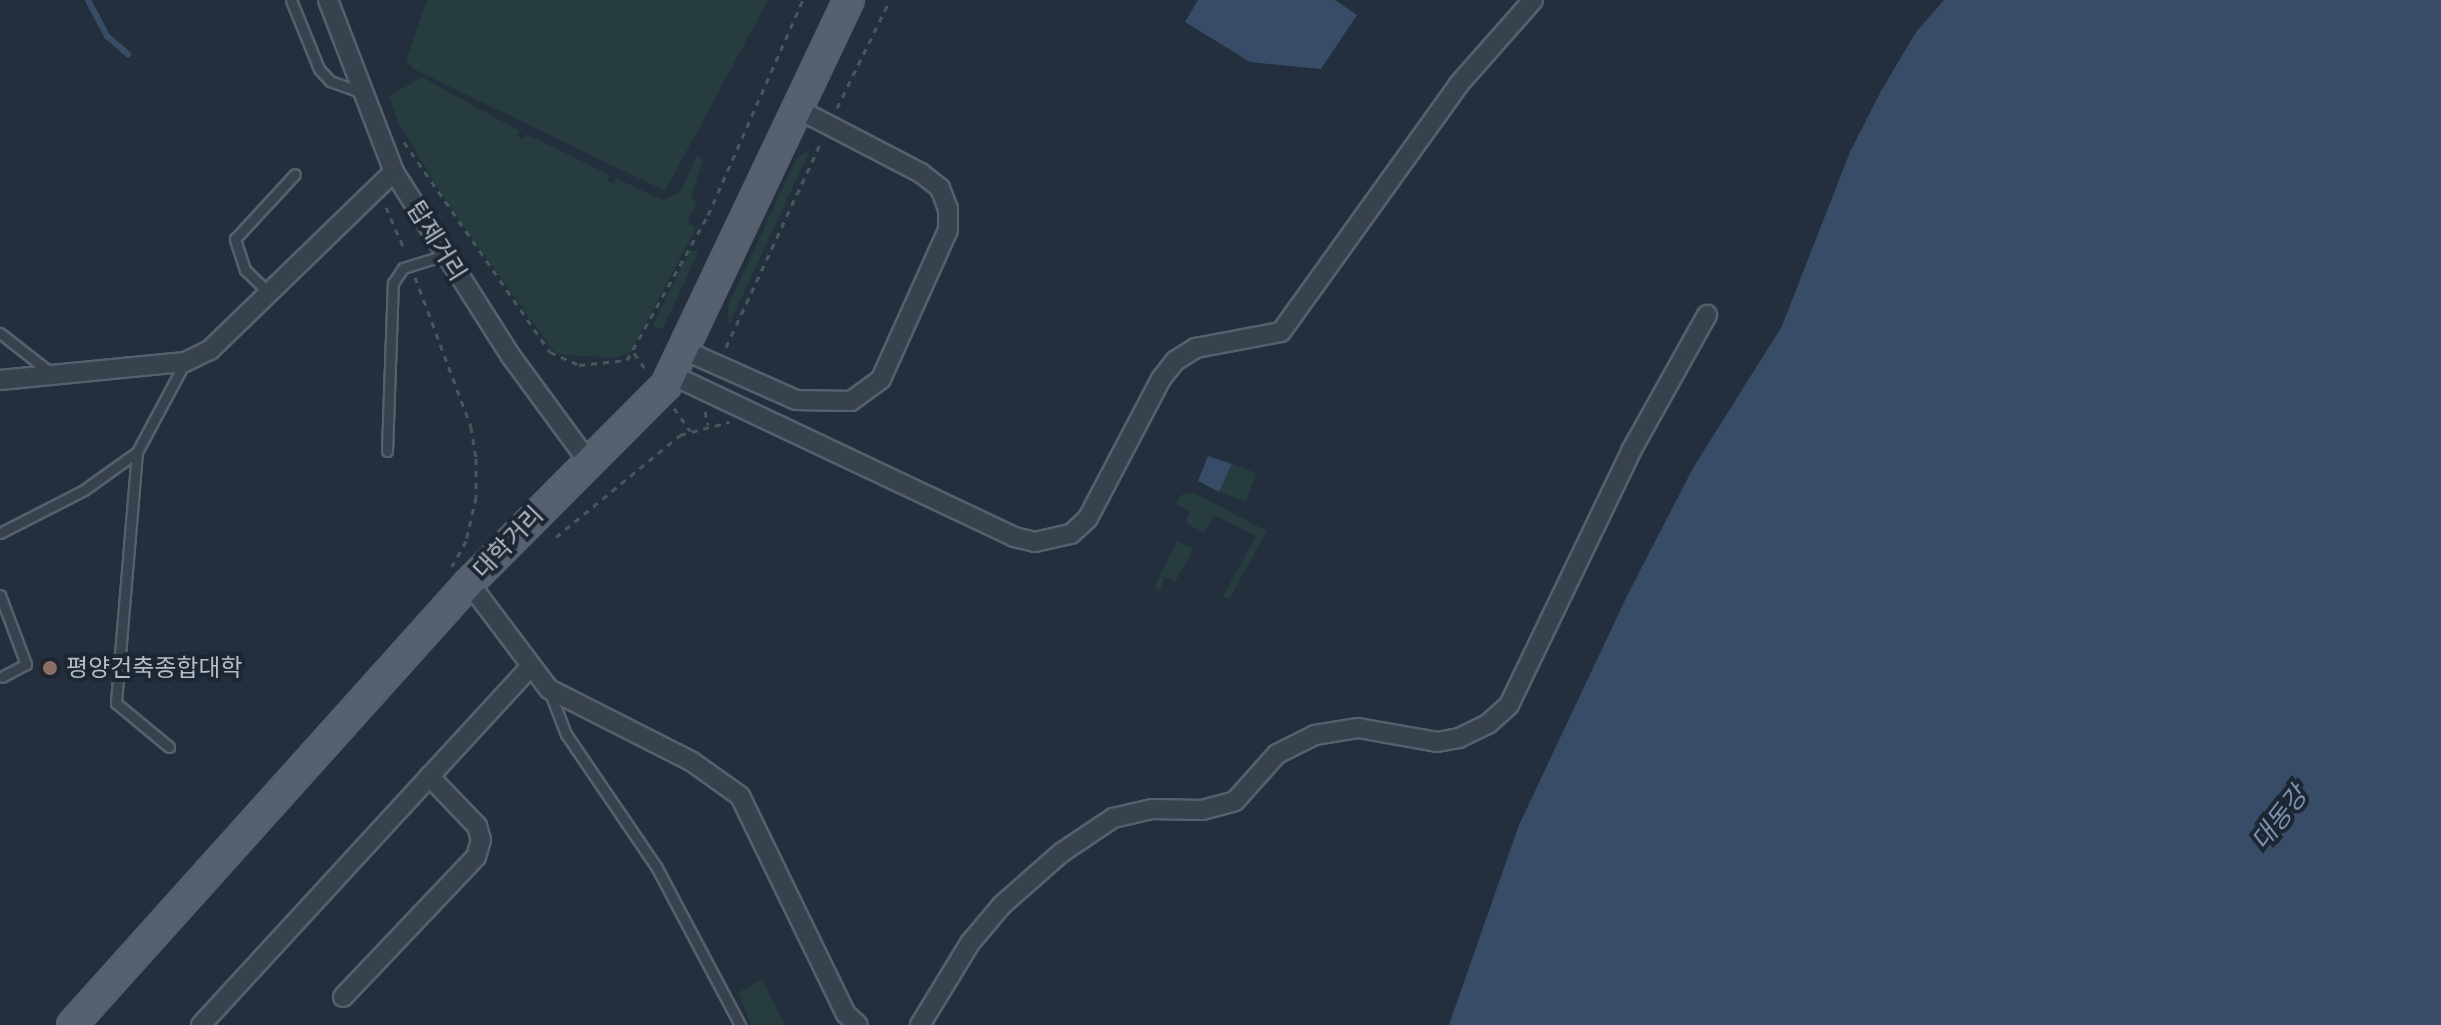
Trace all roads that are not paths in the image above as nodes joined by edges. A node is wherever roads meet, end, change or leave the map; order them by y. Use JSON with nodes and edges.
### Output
{"nodes":[{"id":1,"x":291,"y":0,"type":"edge"},
{"id":2,"x":328,"y":0,"type":"edge"},
{"id":3,"x":849,"y":0,"type":"edge"},
{"id":4,"x":1533,"y":0,"type":"edge"},
{"id":5,"x":363,"y":92,"type":"junction"},
{"id":6,"x":798,"y":109,"type":"junction"},
{"id":7,"x":394,"y":172,"type":"junction"},
{"id":8,"x":295,"y":174,"type":"dead end"},
{"id":9,"x":445,"y":255,"type":"junction"},
{"id":10,"x":269,"y":293,"type":"junction"},
{"id":11,"x":1707,"y":315,"type":"dead end"},
{"id":12,"x":0,"y":333,"type":"edge"},
{"id":13,"x":185,"y":362,"type":"junction"},
{"id":14,"x":679,"y":363,"type":"junction"},
{"id":15,"x":53,"y":375,"type":"junction"},
{"id":16,"x":0,"y":380,"type":"edge"},
{"id":17,"x":387,"y":451,"type":"dead end"},
{"id":18,"x":137,"y":452,"type":"junction"},
{"id":19,"x":587,"y":460,"type":"junction"},
{"id":20,"x":0,"y":533,"type":"edge"},
{"id":21,"x":460,"y":576,"type":"junction"},
{"id":22,"x":0,"y":595,"type":"edge"},
{"id":23,"x":529,"y":668,"type":"junction"},
{"id":24,"x":2,"y":677,"type":"dead end"},
{"id":25,"x":549,"y":689,"type":"junction"},
{"id":26,"x":169,"y":747,"type":"dead end"},
{"id":27,"x":429,"y":776,"type":"junction"},
{"id":28,"x":343,"y":997,"type":"dead end"},
{"id":29,"x":72,"y":1025,"type":"edge"},
{"id":30,"x":201,"y":1025,"type":"edge"},
{"id":31,"x":740,"y":1025,"type":"edge"},
{"id":32,"x":858,"y":1025,"type":"edge"},
{"id":33,"x":920,"y":1025,"type":"edge"}],
"edges":[{"from":1,"to":5,"type":"lane"},
{"from":2,"to":5,"type":"street","name":"탑제거리"},
{"from":3,"to":6,"type":"main road","name":"대학거리"},
{"from":4,"to":14,"type":"street"},
{"from":5,"to":7,"type":"street","name":"탑제거리"},
{"from":6,"to":14,"type":"main road","name":"대학거리"},
{"from":6,"to":14,"type":"street"},
{"from":7,"to":9,"type":"street","name":"탑제거리"},
{"from":7,"to":10,"type":"street"},
{"from":8,"to":10,"type":"lane"},
{"from":9,"to":17,"type":"lane"},
{"from":9,"to":19,"type":"street","name":"탑제거리"},
{"from":10,"to":13,"type":"street"},
{"from":11,"to":33,"type":"street"},
{"from":12,"to":15,"type":"lane"},
{"from":13,"to":15,"type":"street"},
{"from":13,"to":18,"type":"lane"},
{"from":14,"to":19,"type":"main road","name":"대학거리"},
{"from":15,"to":16,"type":"street"},
{"from":18,"to":20,"type":"lane"},
{"from":18,"to":26,"type":"lane"},
{"from":19,"to":21,"type":"main road","name":"대학거리"},
{"from":21,"to":23,"type":"street"},
{"from":21,"to":29,"type":"main road","name":"대학거리"},
{"from":22,"to":24,"type":"lane"},
{"from":23,"to":25,"type":"street"},
{"from":23,"to":27,"type":"street"},
{"from":25,"to":31,"type":"lane"},
{"from":25,"to":32,"type":"street"},
{"from":27,"to":28,"type":"street"},
{"from":27,"to":30,"type":"street"}]}
